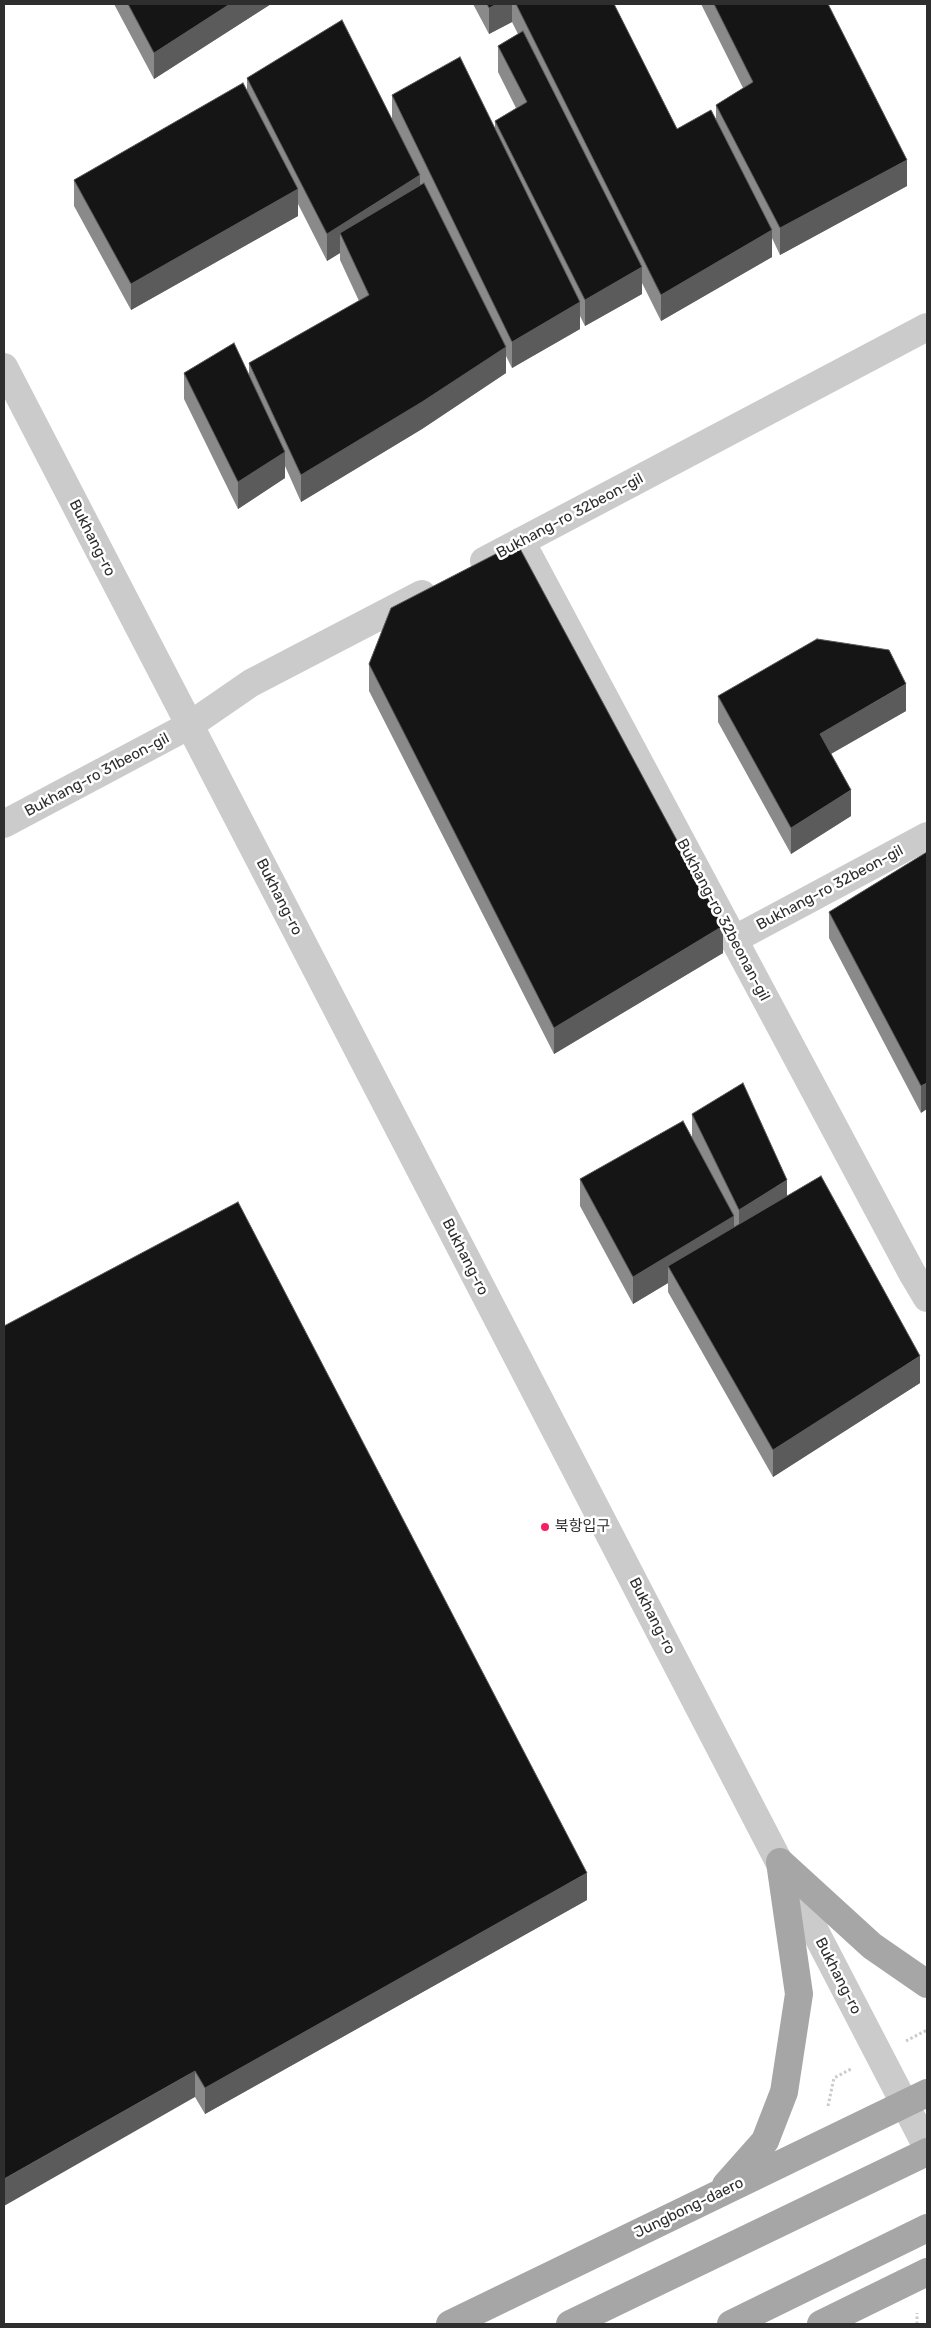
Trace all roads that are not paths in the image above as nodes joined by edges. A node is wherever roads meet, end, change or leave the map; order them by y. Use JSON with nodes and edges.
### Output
{"nodes":[{"id":1,"x":927,"y":327,"type":"edge"},
{"id":2,"x":4,"y":367,"type":"edge"},
{"id":3,"x":521,"y":542,"type":"junction"},
{"id":4,"x":190,"y":725,"type":"junction"},
{"id":5,"x":4,"y":824,"type":"edge"},
{"id":6,"x":927,"y":836,"type":"edge"},
{"id":7,"x":733,"y":940,"type":"junction"},
{"id":8,"x":927,"y":1298,"type":"edge"},
{"id":9,"x":780,"y":1862,"type":"junction"},
{"id":10,"x":927,"y":1984,"type":"edge"},
{"id":11,"x":916,"y":2098,"type":"edge"},
{"id":12,"x":927,"y":2147,"type":"edge"},
{"id":13,"x":927,"y":2152,"type":"edge"},
{"id":14,"x":719,"y":2194,"type":"junction"},
{"id":15,"x":927,"y":2228,"type":"edge"},
{"id":16,"x":927,"y":2272,"type":"edge"},
{"id":17,"x":450,"y":2324,"type":"edge"},
{"id":18,"x":570,"y":2324,"type":"edge"},
{"id":19,"x":731,"y":2324,"type":"edge"},
{"id":20,"x":821,"y":2324,"type":"edge"}],
"edges":[{"from":1,"to":3,"type":"street","name":"Bukhang-ro 32beon-gil"},
{"from":2,"to":4,"type":"street","name":"Bukhang-ro"},
{"from":3,"to":4,"type":"street","name":"Bukhang-ro 32beon-gil"},
{"from":3,"to":7,"type":"street","name":"Bukhang-ro 32beonan-gil"},
{"from":4,"to":5,"type":"street","name":"Bukhang-ro 31beon-gil"},
{"from":4,"to":9,"type":"street","name":"Bukhang-ro"},
{"from":6,"to":7,"type":"street","name":"Bukhang-ro 32beon-gil"},
{"from":7,"to":8,"type":"street","name":"Bukhang-ro 32beonan-gil"},
{"from":9,"to":10,"type":"main road"},
{"from":9,"to":11,"type":"street","name":"Bukhang-ro"},
{"from":9,"to":14,"type":"main road"},
{"from":11,"to":12,"type":"street","name":"Bukhang-ro"},
{"from":11,"to":14,"type":"main road","name":"Jungbong-daero"},
{"from":13,"to":18,"type":"main road"},
{"from":14,"to":17,"type":"main road","name":"Jungbong-daero"},
{"from":15,"to":19,"type":"main road"},
{"from":16,"to":20,"type":"main road"}]}
